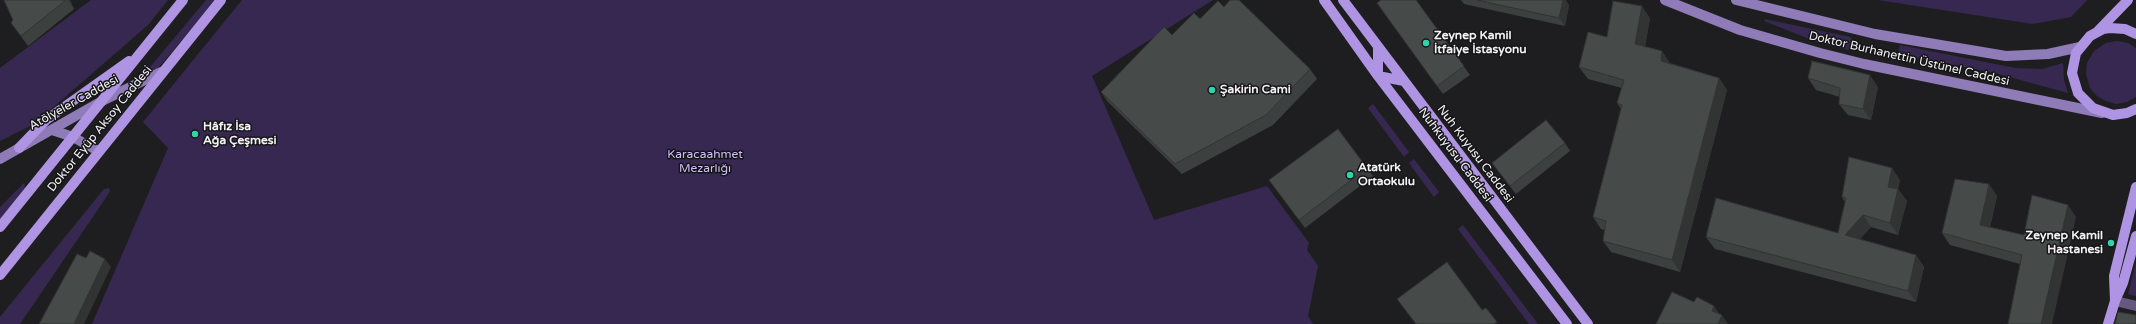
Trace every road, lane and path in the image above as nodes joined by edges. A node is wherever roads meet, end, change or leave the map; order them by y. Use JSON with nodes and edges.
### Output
{"nodes":[{"id":1,"x":183,"y":0,"type":"edge"},
{"id":2,"x":221,"y":0,"type":"edge"},
{"id":3,"x":1324,"y":0,"type":"edge"},
{"id":4,"x":1343,"y":0,"type":"edge"},
{"id":5,"x":1665,"y":0,"type":"edge"},
{"id":6,"x":1736,"y":0,"type":"edge"},
{"id":7,"x":2128,"y":0,"type":"edge"},
{"id":8,"x":2096,"y":32,"type":"junction"},
{"id":9,"x":2136,"y":34,"type":"edge"},
{"id":10,"x":1378,"y":47,"type":"junction"},
{"id":11,"x":2080,"y":47,"type":"junction"},
{"id":12,"x":141,"y":53,"type":"junction"},
{"id":13,"x":162,"y":72,"type":"junction"},
{"id":14,"x":1378,"y":76,"type":"junction"},
{"id":15,"x":1404,"y":81,"type":"junction"},
{"id":16,"x":102,"y":101,"type":"junction"},
{"id":17,"x":2133,"y":113,"type":"edge"},
{"id":18,"x":2106,"y":114,"type":"junction"},
{"id":19,"x":52,"y":130,"type":"junction"},
{"id":20,"x":73,"y":137,"type":"junction"},
{"id":21,"x":19,"y":148,"type":"junction"},
{"id":22,"x":98,"y":151,"type":"junction"},
{"id":23,"x":0,"y":159,"type":"edge"},
{"id":24,"x":2136,"y":187,"type":"edge"},
{"id":25,"x":0,"y":228,"type":"edge"},
{"id":26,"x":2136,"y":236,"type":"edge"},
{"id":27,"x":0,"y":275,"type":"edge"},
{"id":28,"x":2115,"y":301,"type":"junction"},
{"id":29,"x":2136,"y":306,"type":"edge"},
{"id":30,"x":1567,"y":324,"type":"edge"},
{"id":31,"x":1588,"y":324,"type":"edge"},
{"id":32,"x":2108,"y":324,"type":"edge"}],
"edges":[{"from":1,"to":12,"type":"main road","name":"Doktor Eyüp Aksoy Caddesi"},
{"from":2,"to":13,"type":"main road","name":"Doktor Eyüp Aksoy Caddesi"},
{"from":3,"to":14,"type":"main road","name":"Nuhkuyusu Caddesi"},
{"from":4,"to":10,"type":"main road","name":"Nuh Kuyusu Caddesi"},
{"from":5,"to":18,"type":"street","name":"Doktor Burhanettin Üstünel Caddesi"},
{"from":6,"to":11,"type":"street","name":"Doktor Burhanettin Üstünel Caddesi"},
{"from":7,"to":8,"type":"main road"},
{"from":8,"to":9,"type":"main road"},
{"from":8,"to":11,"type":"main road"},
{"from":10,"to":14,"type":"main road"},
{"from":10,"to":15,"type":"main road","name":"Nuh Kuyusu Caddesi"},
{"from":11,"to":18,"type":"main road"},
{"from":12,"to":16,"type":"main road","name":"Doktor Eyüp Aksoy Caddesi"},
{"from":12,"to":21,"type":"main road"},
{"from":13,"to":16,"type":"street","name":"Atölyeler Caddesi"},
{"from":13,"to":22,"type":"main road","name":"Doktor Eyüp Aksoy Caddesi"},
{"from":14,"to":15,"type":"main road"},
{"from":14,"to":30,"type":"main road","name":"Nuhkuyusu Caddesi"},
{"from":15,"to":31,"type":"main road","name":"Nuh Kuyusu Caddesi"},
{"from":16,"to":19,"type":"street","name":"Atölyeler Caddesi"},
{"from":16,"to":20,"type":"main road","name":"Doktor Eyüp Aksoy Caddesi"},
{"from":17,"to":18,"type":"main road"},
{"from":19,"to":20,"type":"street"},
{"from":19,"to":21,"type":"street","name":"Atölyeler Caddesi"},
{"from":20,"to":22,"type":"street"},
{"from":20,"to":25,"type":"main road","name":"Doktor Eyüp Aksoy Caddesi"},
{"from":21,"to":23,"type":"street","name":"Atölyeler Caddesi"},
{"from":22,"to":27,"type":"main road","name":"Doktor Eyüp Aksoy Caddesi"},
{"from":24,"to":28,"type":"main road"},
{"from":26,"to":28,"type":"main road"},
{"from":28,"to":29,"type":"street"},
{"from":28,"to":32,"type":"main road"}]}
